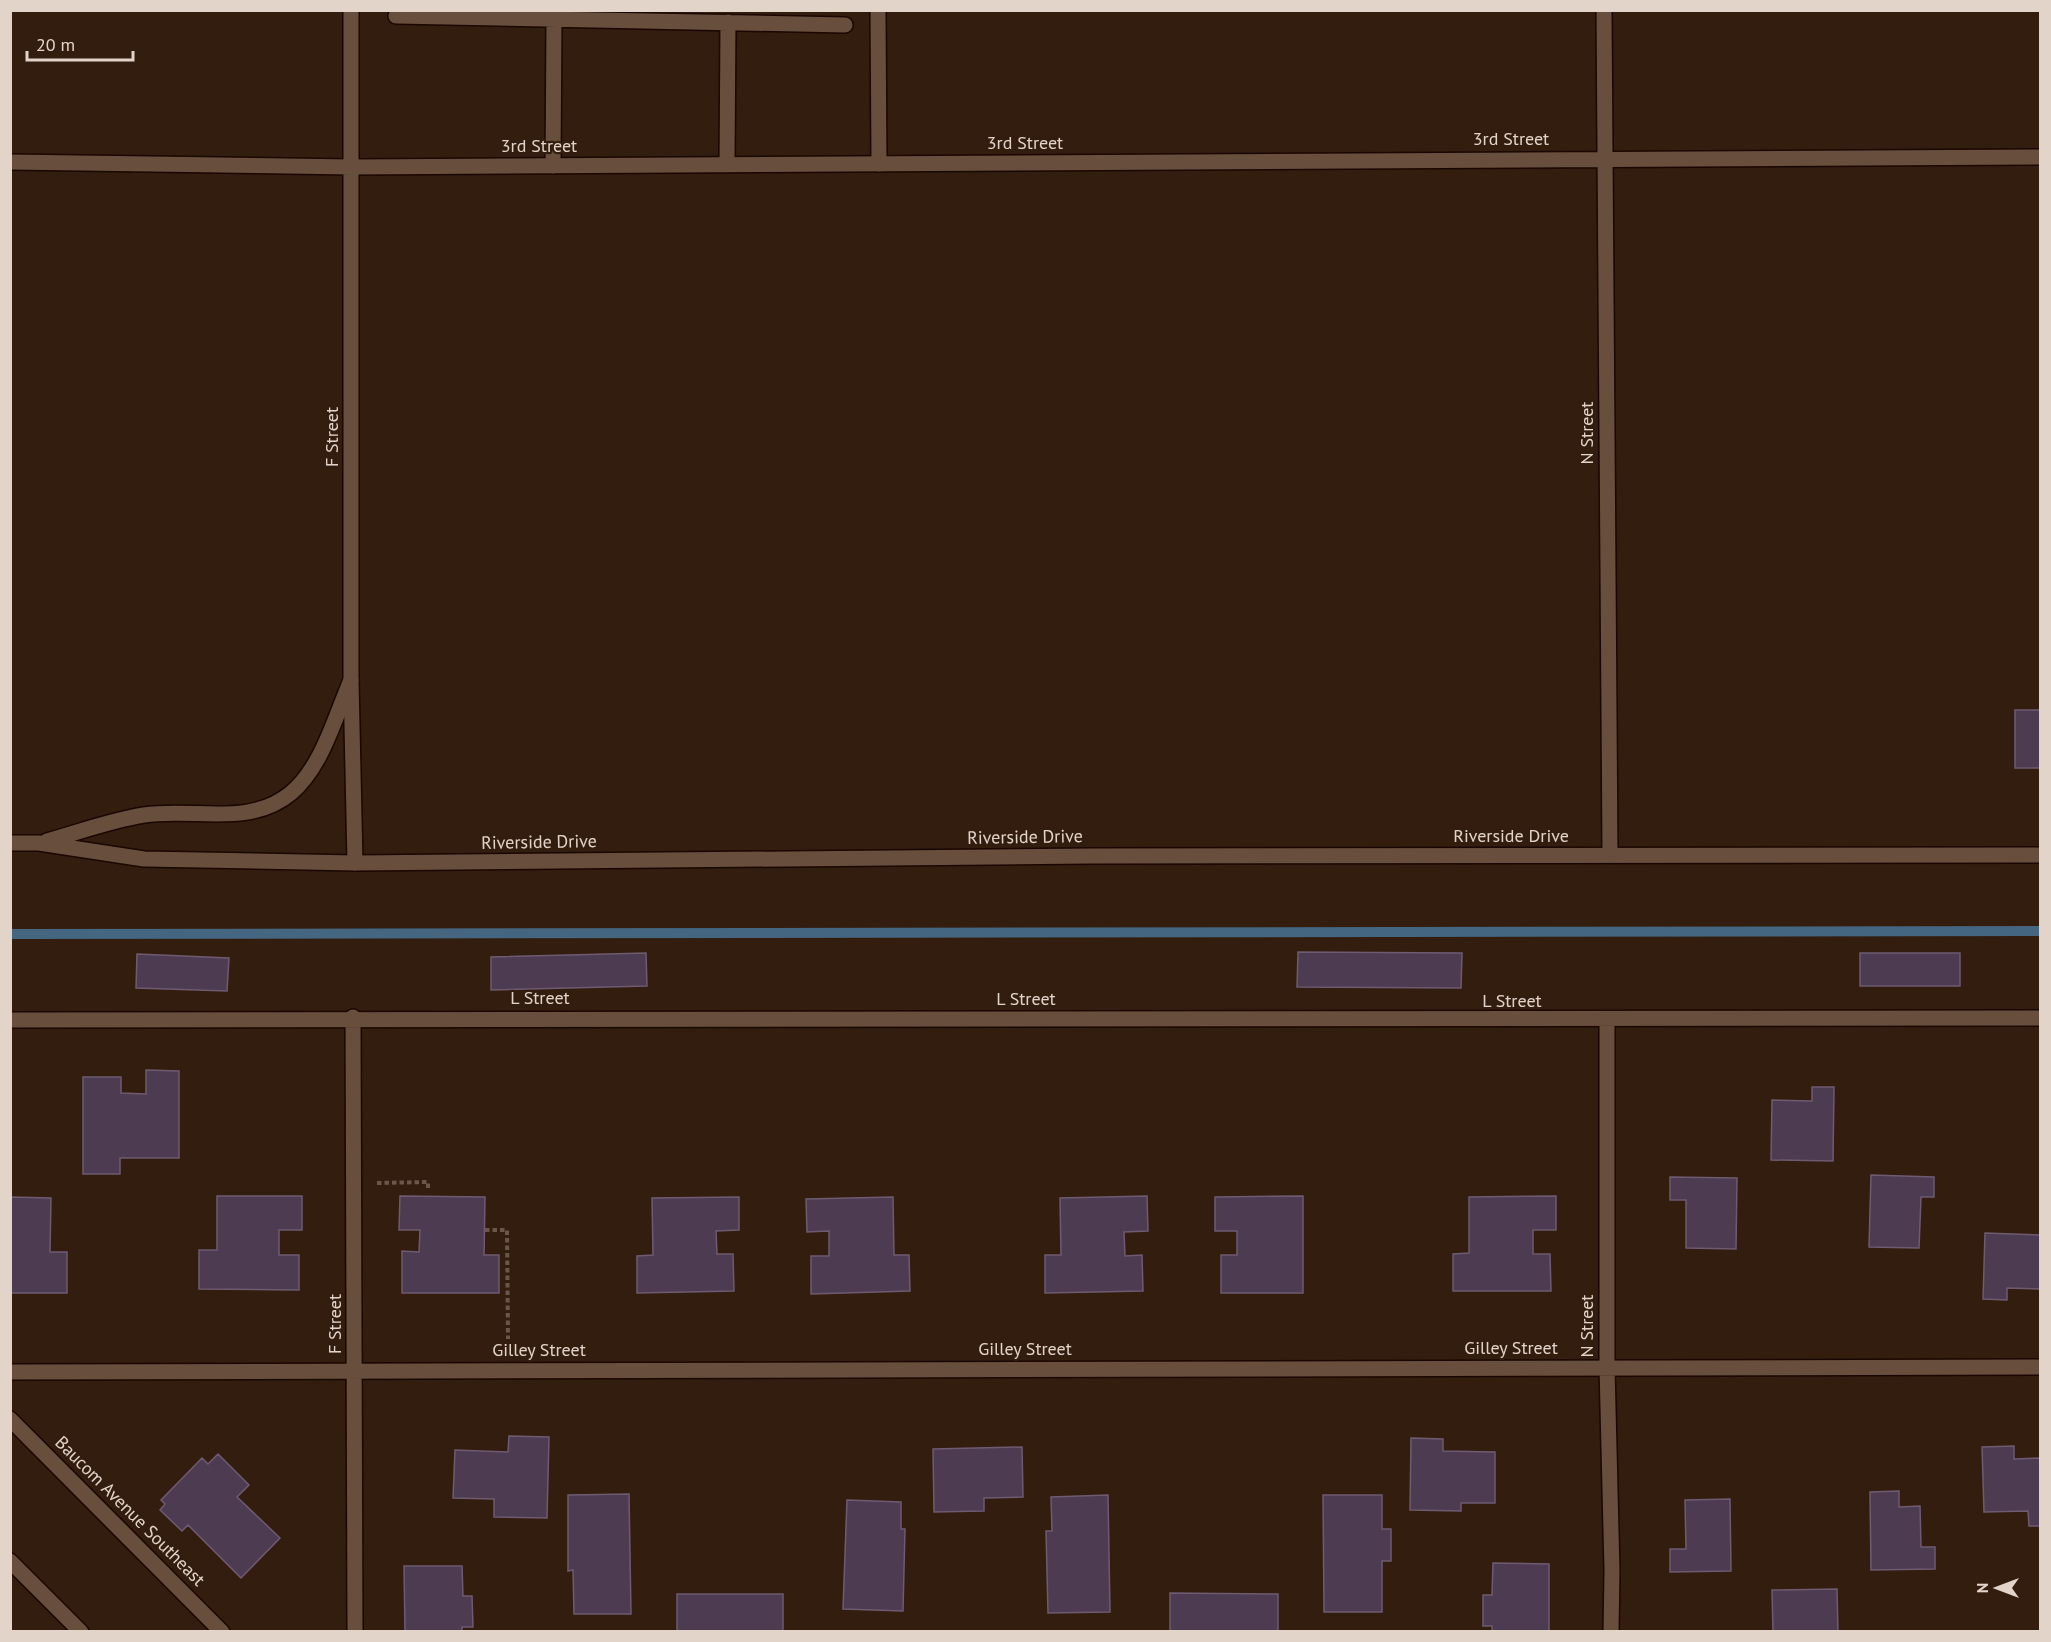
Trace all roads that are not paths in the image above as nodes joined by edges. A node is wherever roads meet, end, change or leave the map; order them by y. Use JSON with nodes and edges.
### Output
{"nodes":[{"id":1,"x":351,"y":10,"type":"edge"},
{"id":2,"x":878,"y":10,"type":"edge"},
{"id":3,"x":1605,"y":10,"type":"edge"},
{"id":4,"x":468,"y":14,"type":"edge"},
{"id":5,"x":396,"y":16,"type":"dead end"},
{"id":6,"x":554,"y":19,"type":"junction"},
{"id":7,"x":728,"y":22,"type":"junction"},
{"id":8,"x":845,"y":25,"type":"dead end"},
{"id":9,"x":2040,"y":157,"type":"edge"},
{"id":10,"x":1605,"y":158,"type":"junction"},
{"id":11,"x":10,"y":162,"type":"edge"},
{"id":12,"x":727,"y":164,"type":"junction"},
{"id":13,"x":879,"y":164,"type":"junction"},
{"id":14,"x":553,"y":166,"type":"junction"},
{"id":15,"x":352,"y":167,"type":"junction"},
{"id":16,"x":351,"y":680,"type":"junction"},
{"id":17,"x":10,"y":843,"type":"edge"},
{"id":18,"x":39,"y":843,"type":"junction"},
{"id":19,"x":1610,"y":855,"type":"junction"},
{"id":20,"x":2040,"y":855,"type":"edge"},
{"id":21,"x":355,"y":863,"type":"junction"},
{"id":22,"x":353,"y":1017,"type":"junction"},
{"id":23,"x":2040,"y":1018,"type":"edge"},
{"id":24,"x":10,"y":1020,"type":"edge"},
{"id":25,"x":1606,"y":1021,"type":"junction"},
{"id":26,"x":2040,"y":1366,"type":"edge"},
{"id":27,"x":1606,"y":1367,"type":"junction"},
{"id":28,"x":355,"y":1370,"type":"junction"},
{"id":29,"x":10,"y":1372,"type":"edge"},
{"id":30,"x":10,"y":1419,"type":"edge"},
{"id":31,"x":10,"y":1561,"type":"edge"},
{"id":32,"x":81,"y":1632,"type":"edge"},
{"id":33,"x":222,"y":1632,"type":"edge"},
{"id":34,"x":355,"y":1632,"type":"edge"},
{"id":35,"x":1611,"y":1632,"type":"edge"}],
"edges":[{"from":1,"to":15,"type":"street","name":"F Street"},
{"from":2,"to":13,"type":"street"},
{"from":3,"to":10,"type":"street","name":"N Street"},
{"from":4,"to":5,"type":"street"},
{"from":4,"to":6,"type":"street"},
{"from":6,"to":7,"type":"street"},
{"from":6,"to":14,"type":"street"},
{"from":7,"to":8,"type":"street"},
{"from":7,"to":12,"type":"street"},
{"from":9,"to":10,"type":"street","name":"3rd Street"},
{"from":10,"to":13,"type":"street","name":"3rd Street"},
{"from":10,"to":19,"type":"street","name":"N Street"},
{"from":11,"to":15,"type":"street","name":"3rd Street"},
{"from":12,"to":13,"type":"street","name":"3rd Street"},
{"from":12,"to":14,"type":"street","name":"3rd Street"},
{"from":14,"to":15,"type":"street","name":"3rd Street"},
{"from":15,"to":16,"type":"street","name":"F Street"},
{"from":16,"to":18,"type":"street"},
{"from":16,"to":21,"type":"street","name":"F Street"},
{"from":17,"to":18,"type":"street","name":"Riverside Drive"},
{"from":18,"to":21,"type":"street","name":"Riverside Drive"},
{"from":19,"to":20,"type":"street","name":"Riverside Drive"},
{"from":19,"to":21,"type":"street","name":"Riverside Drive"},
{"from":22,"to":24,"type":"street","name":"L Street"},
{"from":22,"to":25,"type":"street","name":"L Street"},
{"from":22,"to":28,"type":"street","name":"F Street"},
{"from":23,"to":25,"type":"street","name":"L Street"},
{"from":25,"to":27,"type":"street","name":"N Street"},
{"from":26,"to":27,"type":"street","name":"Gilley Street"},
{"from":27,"to":28,"type":"street","name":"Gilley Street"},
{"from":27,"to":35,"type":"street","name":"N Street"},
{"from":28,"to":29,"type":"street","name":"Gilley Street"},
{"from":28,"to":34,"type":"street","name":"F Street"},
{"from":30,"to":33,"type":"street","name":"Baucom Avenue Southeast"},
{"from":31,"to":32,"type":"street"}]}
